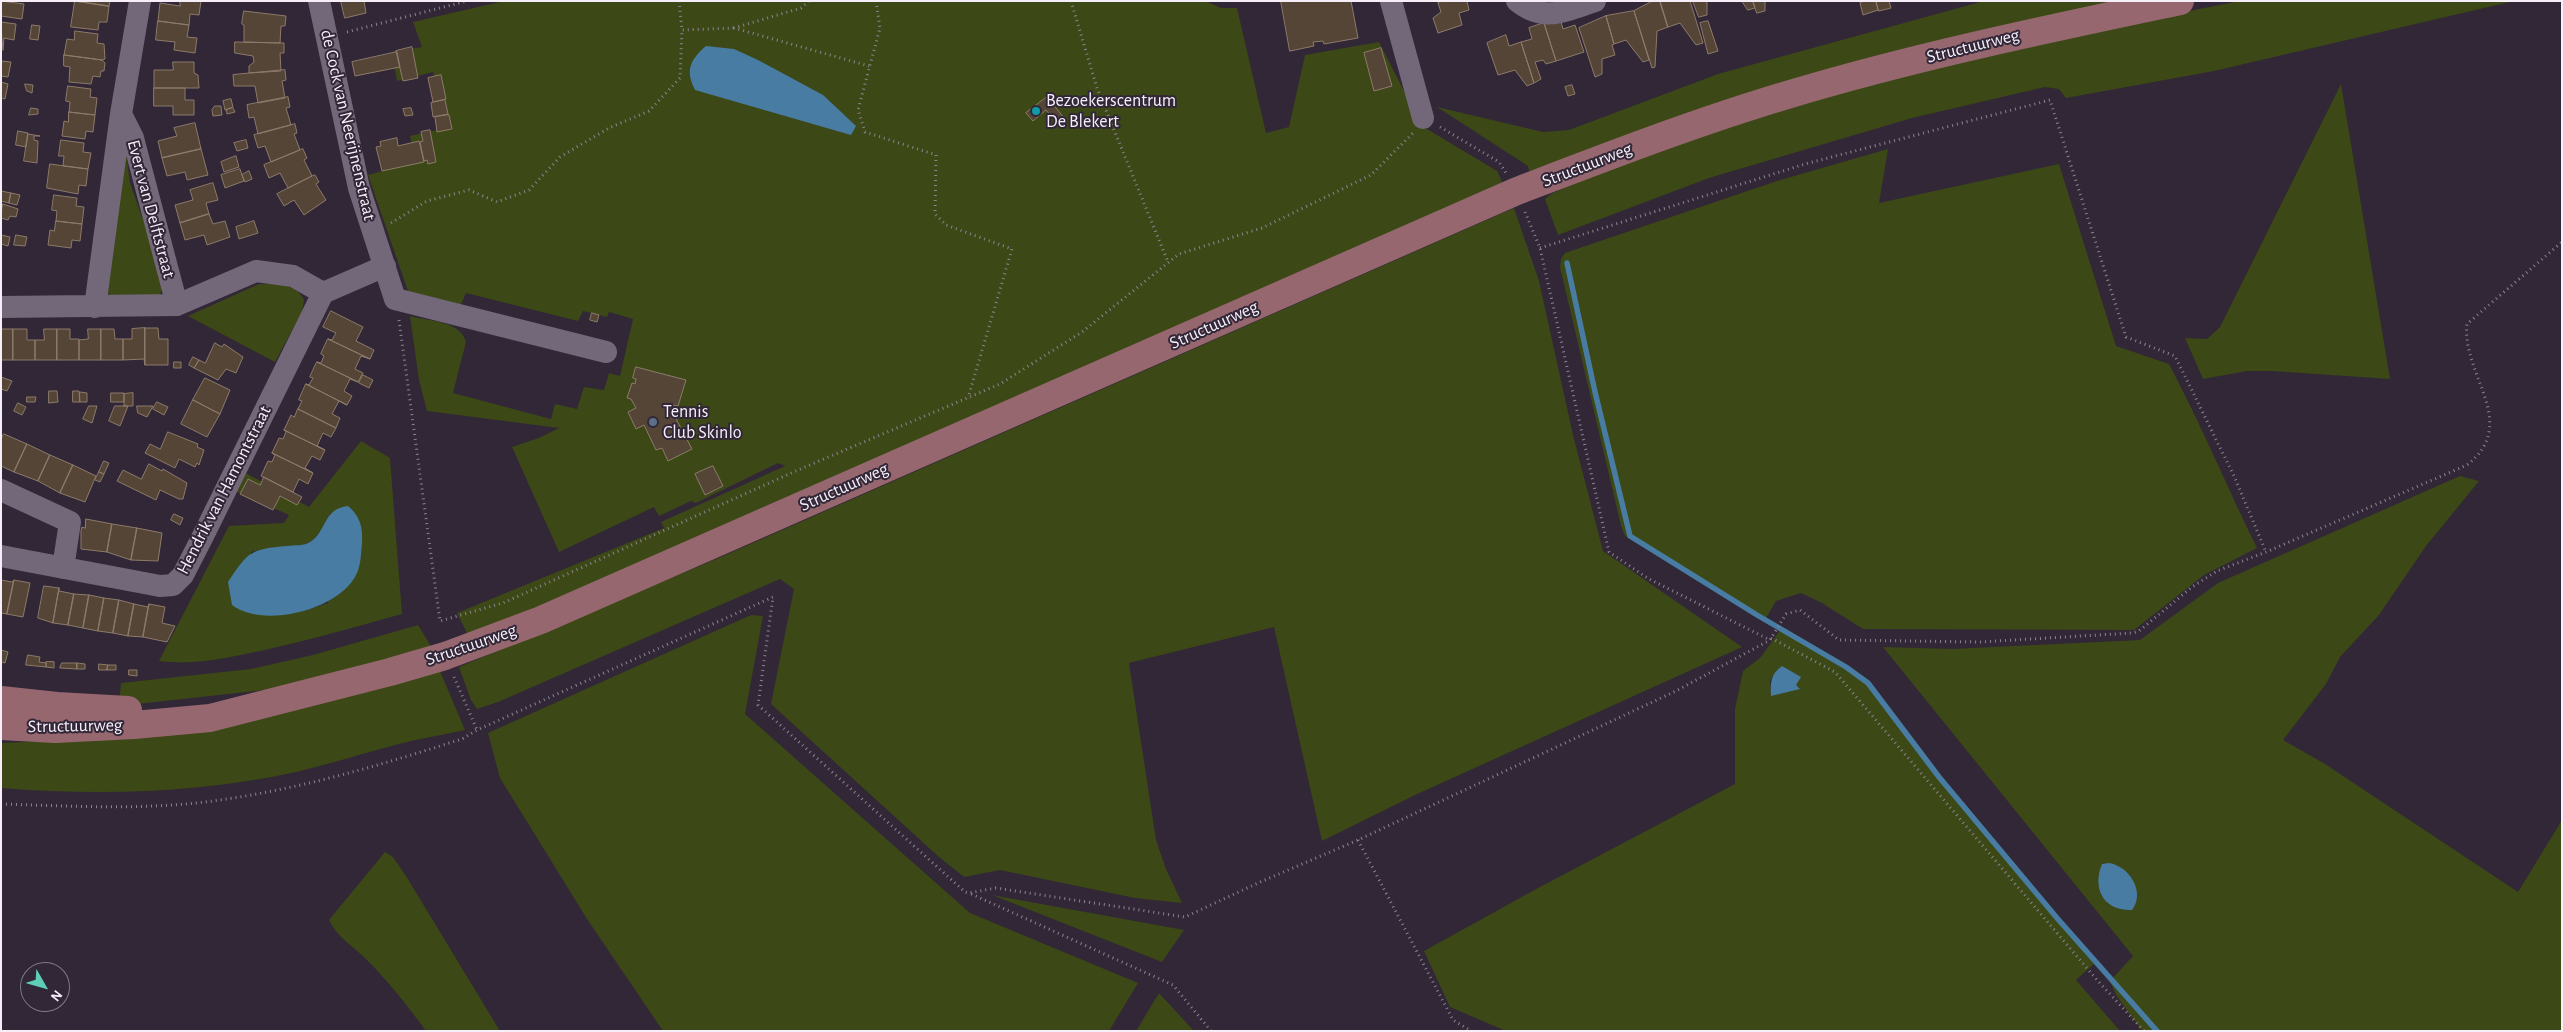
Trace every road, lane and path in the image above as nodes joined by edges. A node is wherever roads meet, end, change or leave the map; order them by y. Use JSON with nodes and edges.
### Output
{"nodes":[{"id":1,"x":140,"y":1,"type":"edge"},
{"id":2,"x":319,"y":1,"type":"edge"},
{"id":3,"x":467,"y":1,"type":"edge"},
{"id":4,"x":679,"y":1,"type":"edge"},
{"id":5,"x":809,"y":1,"type":"edge"},
{"id":6,"x":876,"y":1,"type":"edge"},
{"id":7,"x":1071,"y":1,"type":"edge"},
{"id":8,"x":1391,"y":1,"type":"edge"},
{"id":9,"x":1595,"y":1,"type":"edge"},
{"id":10,"x":2180,"y":1,"type":"edge"},
{"id":11,"x":1523,"y":6,"type":"edge"},
{"id":12,"x":734,"y":28,"type":"junction"},
{"id":13,"x":682,"y":30,"type":"junction"},
{"id":14,"x":326,"y":37,"type":"junction"},
{"id":15,"x":869,"y":66,"type":"junction"},
{"id":16,"x":121,"y":114,"type":"junction"},
{"id":17,"x":1423,"y":118,"type":"junction"},
{"id":18,"x":1517,"y":192,"type":"junction"},
{"id":19,"x":374,"y":234,"type":"junction"},
{"id":20,"x":2562,"y":242,"type":"edge"},
{"id":21,"x":1540,"y":248,"type":"junction"},
{"id":22,"x":1168,"y":262,"type":"junction"},
{"id":23,"x":384,"y":266,"type":"junction"},
{"id":24,"x":323,"y":293,"type":"junction"},
{"id":25,"x":395,"y":299,"type":"junction"},
{"id":26,"x":177,"y":305,"type":"junction"},
{"id":27,"x":1,"y":307,"type":"edge"},
{"id":28,"x":95,"y":307,"type":"junction"},
{"id":29,"x":606,"y":352,"type":"dead end"},
{"id":30,"x":968,"y":398,"type":"junction"},
{"id":31,"x":1,"y":490,"type":"edge"},
{"id":32,"x":2266,"y":552,"type":"junction"},
{"id":33,"x":1,"y":556,"type":"edge"},
{"id":34,"x":63,"y":568,"type":"junction"},
{"id":35,"x":1771,"y":639,"type":"junction"},
{"id":36,"x":445,"y":656,"type":"junction"},
{"id":37,"x":1,"y":700,"type":"edge"},
{"id":38,"x":267,"y":703,"type":"junction"},
{"id":39,"x":1,"y":726,"type":"edge"},
{"id":40,"x":478,"y":730,"type":"junction"},
{"id":41,"x":1,"y":804,"type":"edge"},
{"id":42,"x":1358,"y":840,"type":"junction"},
{"id":43,"x":969,"y":893,"type":"junction"},
{"id":44,"x":1211,"y":1031,"type":"edge"},
{"id":45,"x":1471,"y":1031,"type":"edge"},
{"id":46,"x":2144,"y":1031,"type":"edge"}],
"edges":[{"from":1,"to":16,"type":"street","name":"Evert van Delftstraat"},
{"from":2,"to":14,"type":"street","name":"de Cock van Neerijnenstraat"},
{"from":3,"to":14,"type":"path"},
{"from":4,"to":13,"type":"path"},
{"from":5,"to":12,"type":"path"},
{"from":6,"to":15,"type":"path"},
{"from":7,"to":22,"type":"path"},
{"from":8,"to":17,"type":"street"},
{"from":9,"to":11,"type":"street"},
{"from":10,"to":18,"type":"main road","name":"Structuurweg"},
{"from":12,"to":13,"type":"path"},
{"from":12,"to":15,"type":"path"},
{"from":13,"to":19,"type":"path"},
{"from":14,"to":19,"type":"street","name":"de Cock van Neerijnenstraat"},
{"from":15,"to":30,"type":"path"},
{"from":16,"to":26,"type":"street","name":"Evert van Delftstraat"},
{"from":16,"to":28,"type":"street","name":"Evert van Delftstraat"},
{"from":17,"to":18,"type":"path"},
{"from":17,"to":22,"type":"path"},
{"from":18,"to":21,"type":"path"},
{"from":18,"to":36,"type":"main road","name":"Structuurweg"},
{"from":19,"to":23,"type":"street","name":"de Cock van Neerijnenstraat"},
{"from":20,"to":32,"type":"path"},
{"from":21,"to":32,"type":"path"},
{"from":21,"to":35,"type":"path"},
{"from":22,"to":30,"type":"path"},
{"from":23,"to":24,"type":"street"},
{"from":23,"to":25,"type":"street","name":"de Cock van Neerijnenstraat"},
{"from":24,"to":26,"type":"street"},
{"from":24,"to":34,"type":"street","name":"Hendrik van Hamontstraat"},
{"from":25,"to":29,"type":"street"},
{"from":25,"to":30,"type":"path"},
{"from":26,"to":28,"type":"street"},
{"from":27,"to":28,"type":"street"},
{"from":31,"to":34,"type":"street"},
{"from":32,"to":35,"type":"path"},
{"from":33,"to":34,"type":"street","name":"Hendrik van Hamontstraat"},
{"from":35,"to":42,"type":"path"},
{"from":35,"to":46,"type":"path"},
{"from":36,"to":38,"type":"main road","name":"Structuurweg"},
{"from":36,"to":40,"type":"path"},
{"from":37,"to":38,"type":"main road","name":"Structuurweg"},
{"from":38,"to":39,"type":"main road","name":"Structuurweg"},
{"from":40,"to":41,"type":"path"},
{"from":40,"to":43,"type":"path"},
{"from":42,"to":43,"type":"path"},
{"from":42,"to":45,"type":"path"},
{"from":43,"to":44,"type":"path"}]}
